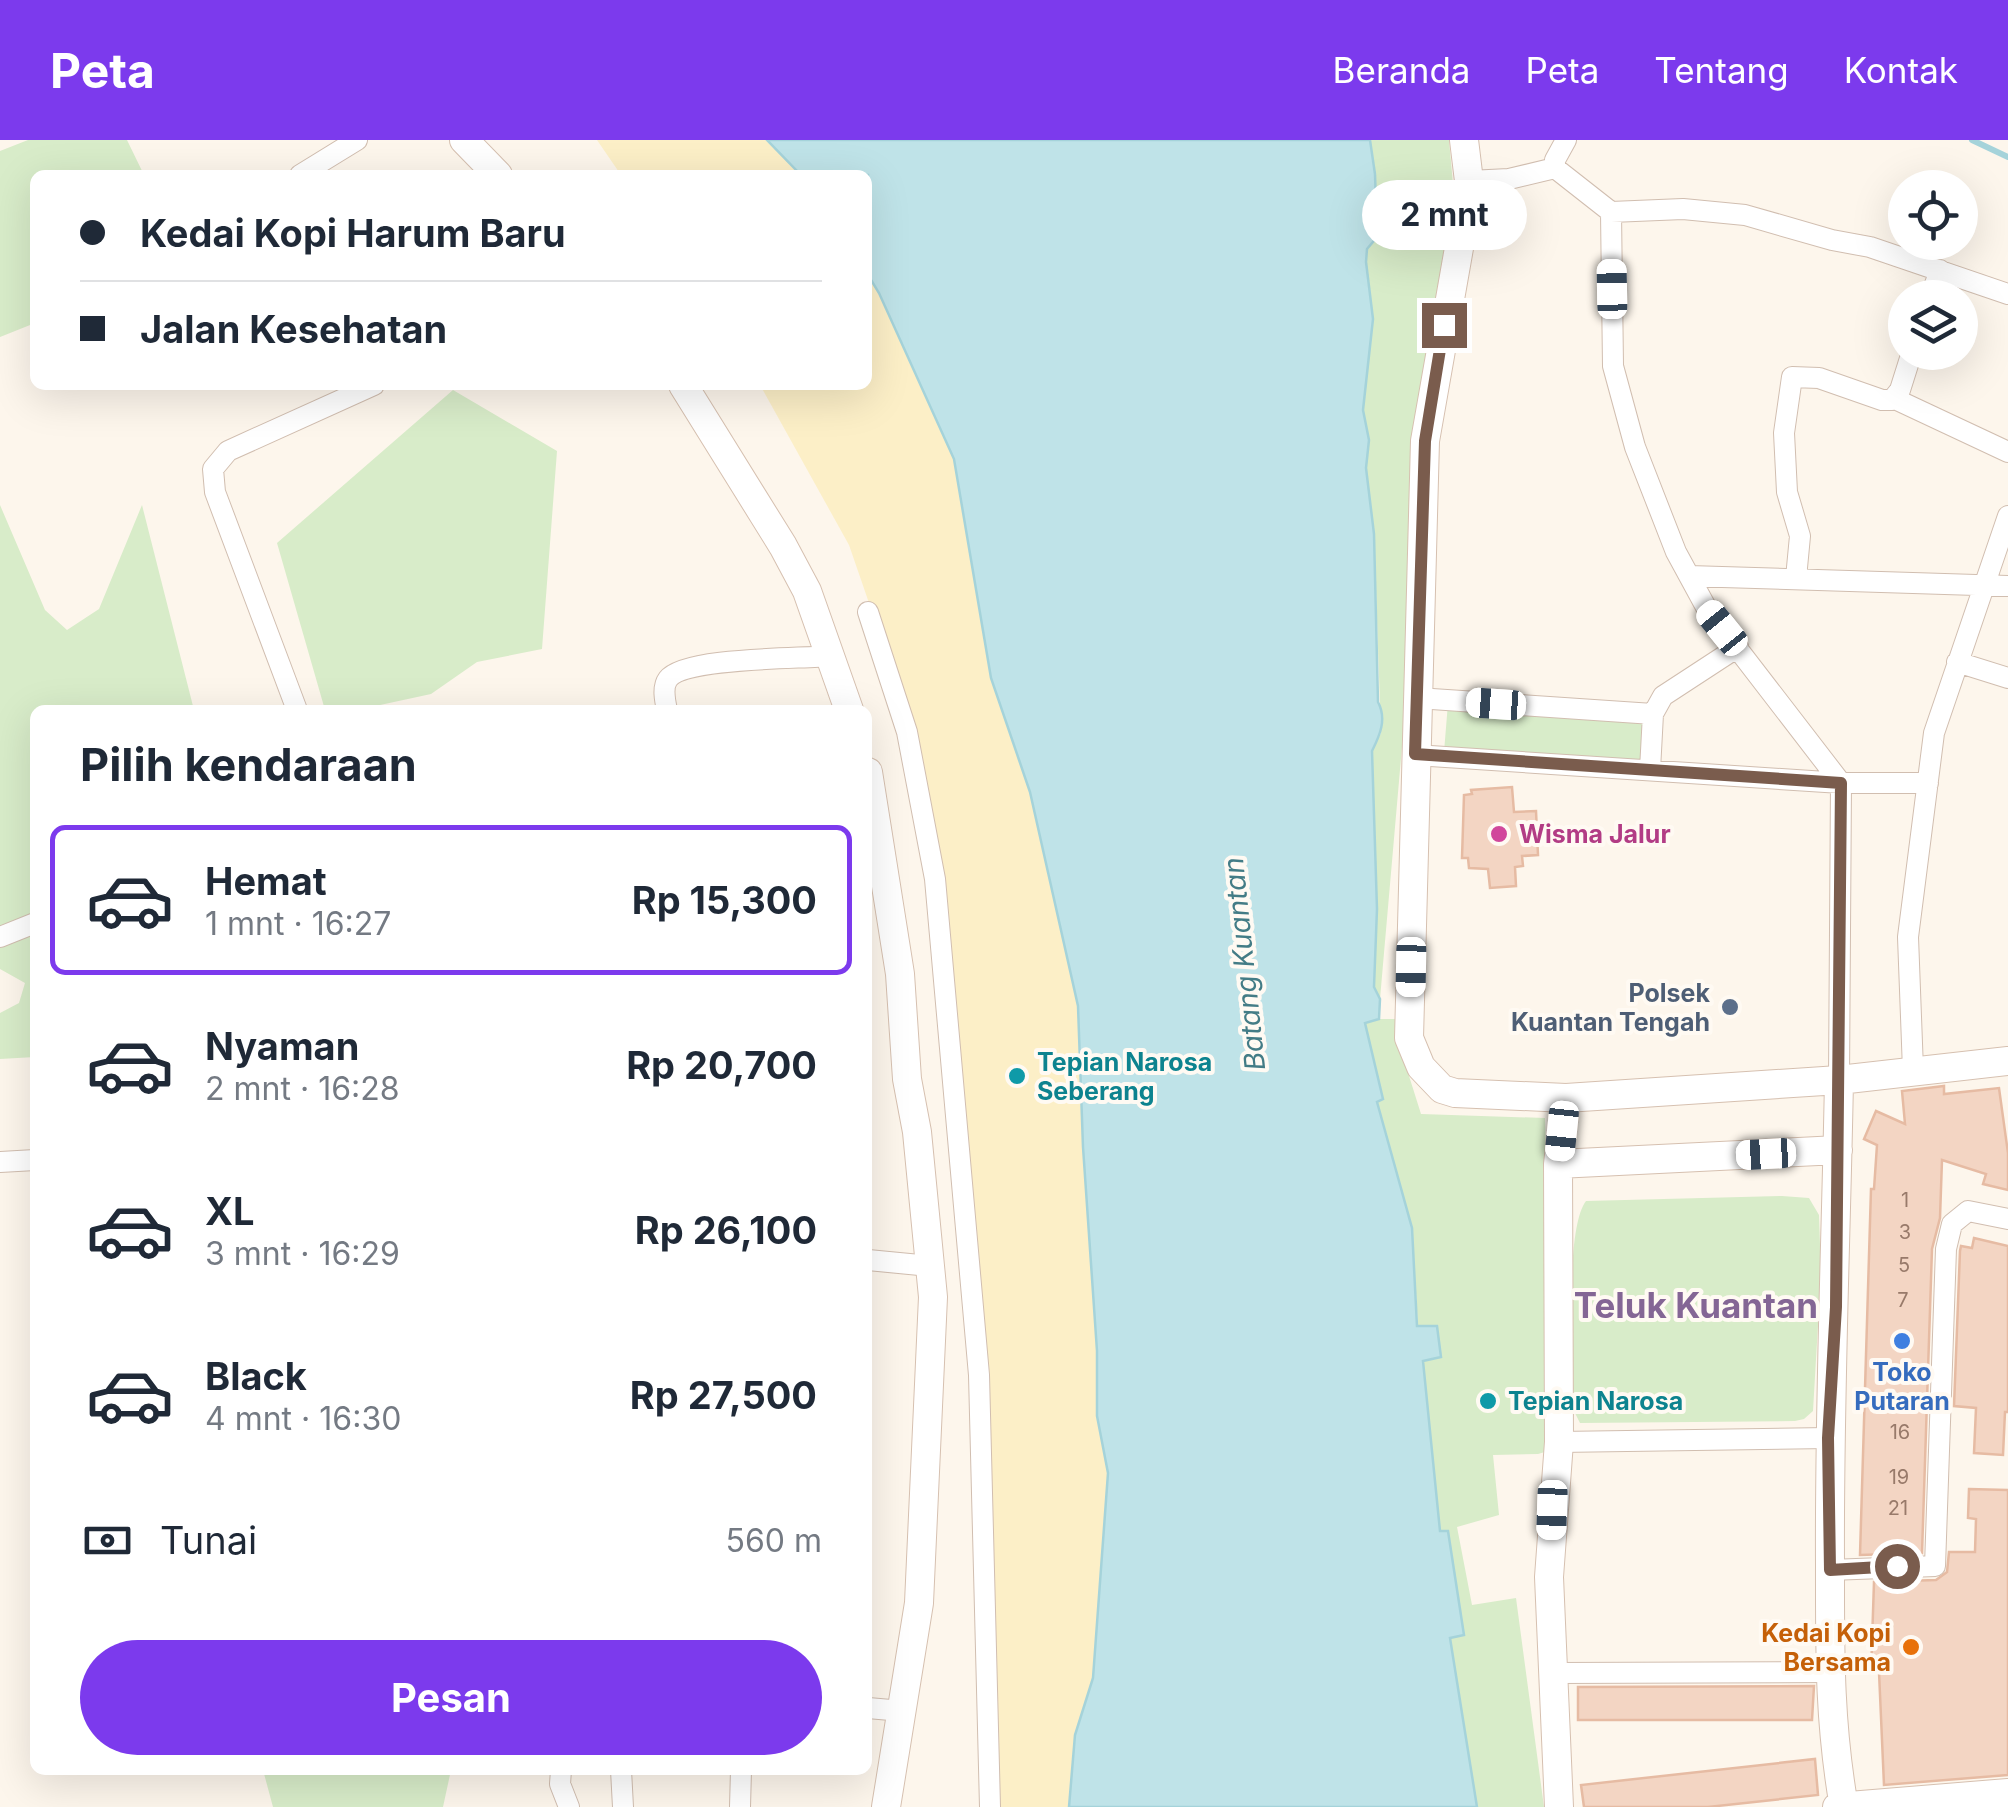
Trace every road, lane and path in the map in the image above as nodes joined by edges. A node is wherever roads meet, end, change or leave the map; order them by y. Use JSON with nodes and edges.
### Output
{"nodes":[{"id":1,"x":357,"y":140,"type":"edge"},
{"id":2,"x":464,"y":140,"type":"edge"},
{"id":3,"x":1464,"y":140,"type":"edge"},
{"id":4,"x":1566,"y":140,"type":"edge"},
{"id":5,"x":1555,"y":168,"type":"junction"},
{"id":6,"x":308,"y":170,"type":"edge"},
{"id":7,"x":493,"y":170,"type":"edge"},
{"id":8,"x":1470,"y":181,"type":"junction"},
{"id":9,"x":1611,"y":212,"type":"junction"},
{"id":10,"x":1940,"y":270,"type":"junction"},
{"id":11,"x":1936,"y":280,"type":"edge"},
{"id":12,"x":2008,"y":294,"type":"edge"},
{"id":13,"x":1905,"y":370,"type":"edge"},
{"id":14,"x":363,"y":390,"type":"edge"},
{"id":15,"x":685,"y":390,"type":"edge"},
{"id":16,"x":1895,"y":398,"type":"junction"},
{"id":17,"x":2008,"y":452,"type":"edge"},
{"id":18,"x":2008,"y":516,"type":"edge"},
{"id":19,"x":1689,"y":576,"type":"junction"},
{"id":20,"x":1796,"y":578,"type":"junction"},
{"id":21,"x":1983,"y":583,"type":"junction"},
{"id":22,"x":2008,"y":586,"type":"edge"},
{"id":23,"x":868,"y":612,"type":"dead end"},
{"id":24,"x":1738,"y":647,"type":"junction"},
{"id":25,"x":830,"y":656,"type":"junction"},
{"id":26,"x":1957,"y":662,"type":"junction"},
{"id":27,"x":2008,"y":678,"type":"edge"},
{"id":28,"x":1417,"y":698,"type":"junction"},
{"id":29,"x":295,"y":705,"type":"edge"},
{"id":30,"x":666,"y":705,"type":"edge"},
{"id":31,"x":847,"y":705,"type":"edge"},
{"id":32,"x":1654,"y":714,"type":"junction"},
{"id":33,"x":1415,"y":754,"type":"junction"},
{"id":34,"x":1650,"y":770,"type":"junction"},
{"id":35,"x":1841,"y":783,"type":"junction"},
{"id":36,"x":1928,"y":784,"type":"junction"},
{"id":37,"x":872,"y":820,"type":"edge"},
{"id":38,"x":30,"y":925,"type":"edge"},
{"id":39,"x":0,"y":937,"type":"edge"},
{"id":40,"x":2008,"y":1061,"type":"edge"},
{"id":41,"x":1913,"y":1070,"type":"junction"},
{"id":42,"x":1839,"y":1080,"type":"junction"},
{"id":43,"x":1566,"y":1098,"type":"junction"},
{"id":44,"x":1838,"y":1150,"type":"junction"},
{"id":45,"x":30,"y":1160,"type":"edge"},
{"id":46,"x":0,"y":1162,"type":"edge"},
{"id":47,"x":1558,"y":1164,"type":"junction"},
{"id":48,"x":2008,"y":1219,"type":"edge"},
{"id":49,"x":872,"y":1260,"type":"edge"},
{"id":50,"x":930,"y":1266,"type":"junction"},
{"id":51,"x":1828,"y":1438,"type":"junction"},
{"id":52,"x":1558,"y":1442,"type":"junction"},
{"id":53,"x":1830,"y":1570,"type":"junction"},
{"id":54,"x":1829,"y":1672,"type":"junction"},
{"id":55,"x":1556,"y":1673,"type":"junction"},
{"id":56,"x":872,"y":1708,"type":"edge"},
{"id":57,"x":902,"y":1711,"type":"junction"},
{"id":58,"x":560,"y":1775,"type":"edge"},
{"id":59,"x":621,"y":1775,"type":"edge"},
{"id":60,"x":741,"y":1775,"type":"edge"},
{"id":61,"x":2008,"y":1793,"type":"edge"},
{"id":62,"x":1844,"y":1806,"type":"edge"},
{"id":63,"x":569,"y":1807,"type":"edge"},
{"id":64,"x":624,"y":1807,"type":"edge"},
{"id":65,"x":740,"y":1807,"type":"edge"},
{"id":66,"x":886,"y":1807,"type":"edge"},
{"id":67,"x":990,"y":1807,"type":"edge"},
{"id":68,"x":1559,"y":1807,"type":"edge"},
{"id":69,"x":1837,"y":1807,"type":"edge"}],
"edges":[{"from":1,"to":6,"type":"street"},
{"from":2,"to":7,"type":"street"},
{"from":3,"to":8,"type":"street"},
{"from":4,"to":5,"type":"street"},
{"from":5,"to":8,"type":"street"},
{"from":5,"to":9,"type":"street"},
{"from":8,"to":28,"type":"street"},
{"from":9,"to":10,"type":"street"},
{"from":9,"to":19,"type":"street"},
{"from":10,"to":11,"type":"street"},
{"from":10,"to":12,"type":"street"},
{"from":13,"to":16,"type":"street"},
{"from":14,"to":29,"type":"street"},
{"from":15,"to":25,"type":"street"},
{"from":16,"to":17,"type":"street"},
{"from":16,"to":20,"type":"street"},
{"from":18,"to":21,"type":"street"},
{"from":19,"to":20,"type":"street"},
{"from":19,"to":24,"type":"street"},
{"from":20,"to":21,"type":"street"},
{"from":21,"to":22,"type":"street"},
{"from":21,"to":26,"type":"street"},
{"from":23,"to":67,"type":"street"},
{"from":24,"to":32,"type":"street"},
{"from":24,"to":35,"type":"street"},
{"from":25,"to":30,"type":"street"},
{"from":25,"to":31,"type":"street"},
{"from":26,"to":27,"type":"street"},
{"from":26,"to":36,"type":"street"},
{"from":28,"to":32,"type":"street"},
{"from":28,"to":33,"type":"street"},
{"from":32,"to":34,"type":"street"},
{"from":33,"to":34,"type":"street"},
{"from":33,"to":43,"type":"street"},
{"from":34,"to":35,"type":"street"},
{"from":35,"to":36,"type":"street"},
{"from":35,"to":42,"type":"street"},
{"from":36,"to":41,"type":"street"},
{"from":37,"to":50,"type":"street"},
{"from":38,"to":39,"type":"street"},
{"from":40,"to":41,"type":"street"},
{"from":41,"to":42,"type":"street"},
{"from":42,"to":43,"type":"street"},
{"from":42,"to":44,"type":"street"},
{"from":43,"to":47,"type":"street"},
{"from":44,"to":47,"type":"street"},
{"from":44,"to":51,"type":"street"},
{"from":45,"to":46,"type":"street"},
{"from":47,"to":52,"type":"street"},
{"from":48,"to":53,"type":"street"},
{"from":49,"to":50,"type":"street"},
{"from":50,"to":57,"type":"street"},
{"from":51,"to":52,"type":"street"},
{"from":51,"to":53,"type":"street"},
{"from":52,"to":55,"type":"street"},
{"from":53,"to":54,"type":"street"},
{"from":54,"to":55,"type":"street"},
{"from":54,"to":62,"type":"street"},
{"from":55,"to":68,"type":"street"},
{"from":56,"to":57,"type":"street"},
{"from":57,"to":66,"type":"street"},
{"from":58,"to":63,"type":"street"},
{"from":59,"to":64,"type":"street"},
{"from":60,"to":65,"type":"street"},
{"from":61,"to":62,"type":"street"},
{"from":62,"to":69,"type":"street"}]}
